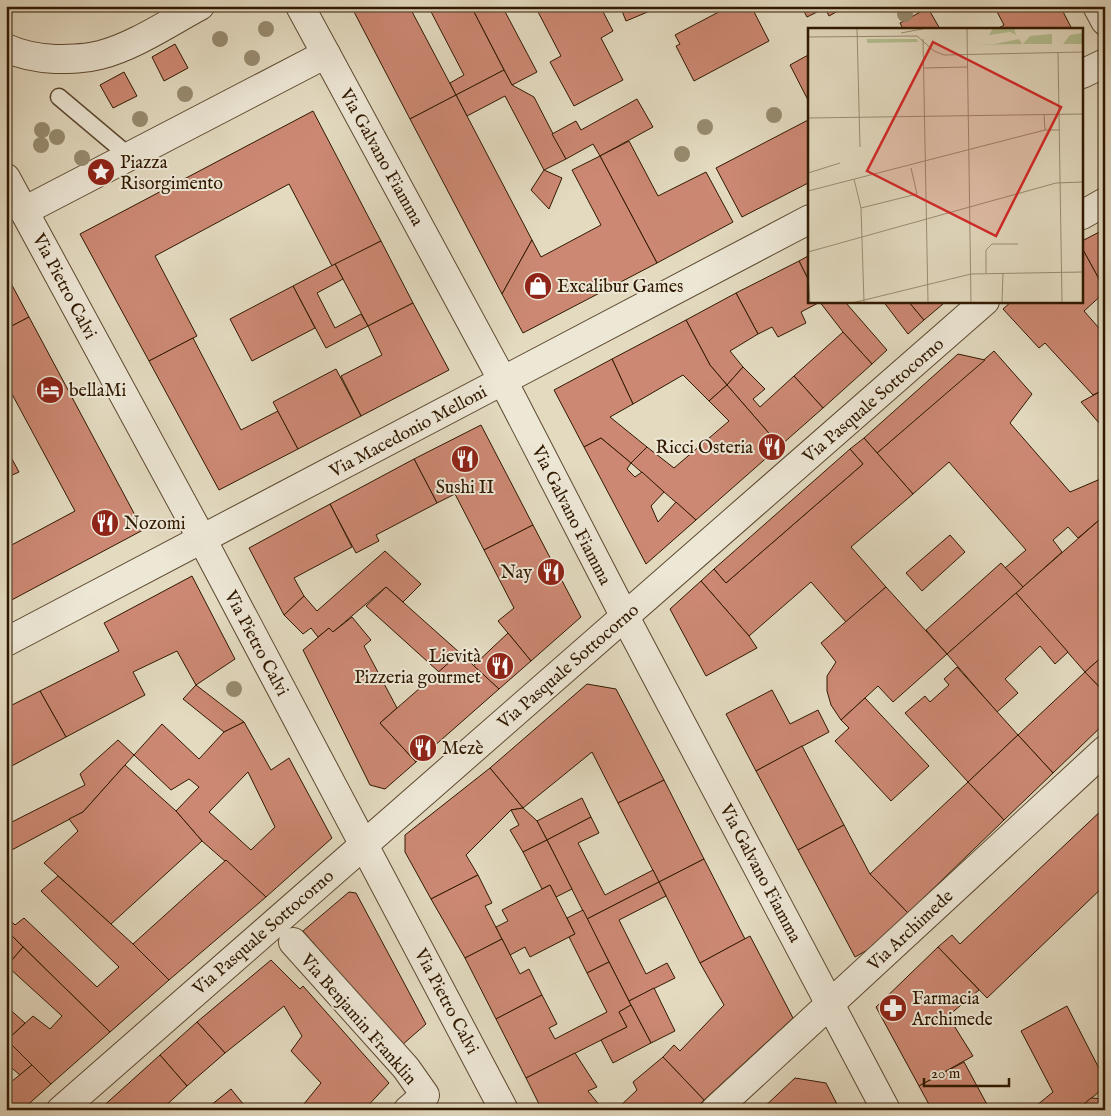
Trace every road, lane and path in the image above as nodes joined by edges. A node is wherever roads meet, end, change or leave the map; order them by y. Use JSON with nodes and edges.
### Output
{"nodes":[{"id":1,"x":200,"y":6,"type":"edge"},
{"id":2,"x":300,"y":6,"type":"edge"},
{"id":3,"x":1097,"y":6,"type":"edge"},
{"id":4,"x":1105,"y":21,"type":"edge"},
{"id":5,"x":8,"y":50,"type":"edge"},
{"id":6,"x":326,"y":54,"type":"junction"},
{"id":7,"x":1105,"y":63,"type":"edge"},
{"id":8,"x":1084,"y":73,"type":"edge"},
{"id":9,"x":59,"y":97,"type":"dead end"},
{"id":10,"x":129,"y":156,"type":"junction"},
{"id":11,"x":6,"y":178,"type":"edge"},
{"id":12,"x":1105,"y":202,"type":"edge"},
{"id":13,"x":24,"y":211,"type":"junction"},
{"id":14,"x":1084,"y":214,"type":"edge"},
{"id":15,"x":808,"y":220,"type":"edge"},
{"id":16,"x":984,"y":302,"type":"edge"},
{"id":17,"x":503,"y":381,"type":"junction"},
{"id":18,"x":202,"y":539,"type":"junction"},
{"id":19,"x":625,"y":617,"type":"junction"},
{"id":20,"x":6,"y":642,"type":"edge"},
{"id":21,"x":1105,"y":750,"type":"edge"},
{"id":22,"x":364,"y":844,"type":"junction"},
{"id":23,"x":293,"y":942,"type":"dead end"},
{"id":24,"x":829,"y":1004,"type":"junction"},
{"id":25,"x":416,"y":1103,"type":"edge"},
{"id":26,"x":61,"y":1110,"type":"edge"},
{"id":27,"x":504,"y":1110,"type":"edge"},
{"id":28,"x":715,"y":1110,"type":"edge"},
{"id":29,"x":886,"y":1110,"type":"edge"}],
"edges":[{"from":1,"to":5,"type":"street"},
{"from":2,"to":6,"type":"street"},
{"from":3,"to":4,"type":"street"},
{"from":6,"to":10,"type":"street"},
{"from":6,"to":17,"type":"street","name":"Via Galvano Fiamma"},
{"from":7,"to":8,"type":"street"},
{"from":9,"to":10,"type":"lane"},
{"from":10,"to":13,"type":"street"},
{"from":11,"to":13,"type":"street","name":"Via Pietro Calvi"},
{"from":12,"to":14,"type":"street"},
{"from":13,"to":18,"type":"street","name":"Via Pietro Calvi"},
{"from":15,"to":17,"type":"street","name":"Via Macedonio Melloni"},
{"from":16,"to":19,"type":"street","name":"Via Pasquale Sottocorno"},
{"from":17,"to":18,"type":"street","name":"Via Macedonio Melloni"},
{"from":17,"to":19,"type":"street","name":"Via Galvano Fiamma"},
{"from":18,"to":20,"type":"street","name":"Via Macedonio Melloni"},
{"from":18,"to":22,"type":"street","name":"Via Pietro Calvi"},
{"from":19,"to":22,"type":"street","name":"Via Pasquale Sottocorno"},
{"from":19,"to":24,"type":"street","name":"Via Galvano Fiamma"},
{"from":21,"to":24,"type":"street","name":"Via Archimede"},
{"from":22,"to":26,"type":"street","name":"Via Pasquale Sottocorno"},
{"from":22,"to":27,"type":"street","name":"Via Pietro Calvi"},
{"from":23,"to":25,"type":"street","name":"Via Benjamin Franklin"},
{"from":24,"to":28,"type":"street","name":"Via Archimede"},
{"from":24,"to":29,"type":"street","name":"Via Galvano Fiamma"}]}
